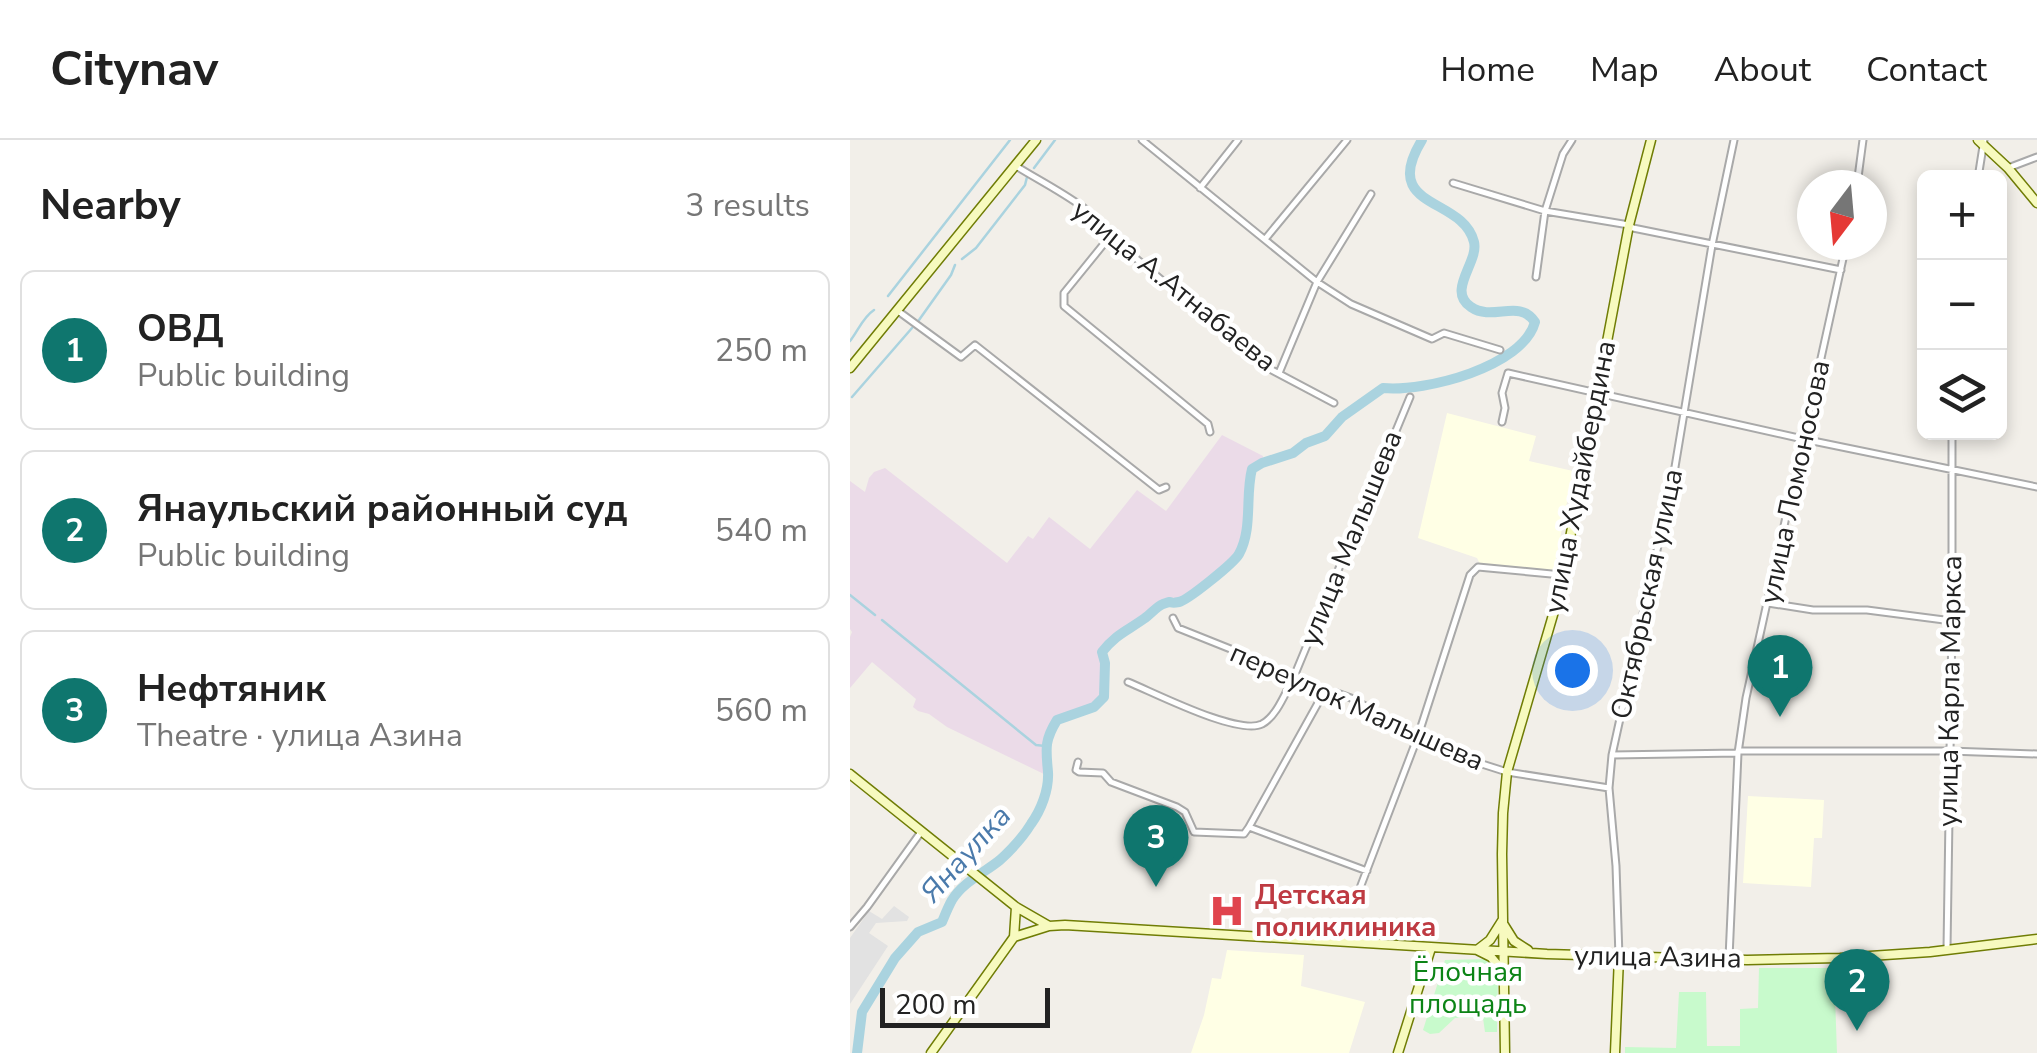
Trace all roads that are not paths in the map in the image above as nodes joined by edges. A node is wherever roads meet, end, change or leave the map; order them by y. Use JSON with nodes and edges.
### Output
{"nodes":[{"id":1,"x":1036,"y":140,"type":"edge"},
{"id":2,"x":1142,"y":140,"type":"edge"},
{"id":3,"x":1238,"y":140,"type":"edge"},
{"id":4,"x":1347,"y":140,"type":"edge"},
{"id":5,"x":1572,"y":140,"type":"edge"},
{"id":6,"x":1650,"y":140,"type":"edge"},
{"id":7,"x":1734,"y":140,"type":"edge"},
{"id":8,"x":1862,"y":140,"type":"edge"},
{"id":9,"x":1982,"y":141,"type":"edge"},
{"id":10,"x":2037,"y":157,"type":"edge"},
{"id":11,"x":1016,"y":166,"type":"junction"},
{"id":12,"x":2008,"y":168,"type":"junction"},
{"id":13,"x":1858,"y":170,"type":"edge"},
{"id":14,"x":1979,"y":170,"type":"edge"},
{"id":15,"x":1453,"y":184,"type":"dead end"},
{"id":16,"x":1200,"y":188,"type":"junction"},
{"id":17,"x":1371,"y":194,"type":"dead end"},
{"id":18,"x":2037,"y":203,"type":"edge"},
{"id":19,"x":1544,"y":212,"type":"junction"},
{"id":20,"x":1629,"y":226,"type":"junction"},
{"id":21,"x":1111,"y":236,"type":"junction"},
{"id":22,"x":1266,"y":238,"type":"junction"},
{"id":23,"x":1712,"y":245,"type":"junction"},
{"id":24,"x":1843,"y":260,"type":"edge"},
{"id":25,"x":1841,"y":270,"type":"junction"},
{"id":26,"x":1536,"y":277,"type":"dead end"},
{"id":27,"x":1318,"y":282,"type":"junction"},
{"id":28,"x":898,"y":311,"type":"junction"},
{"id":29,"x":1500,"y":350,"type":"dead end"},
{"id":30,"x":850,"y":368,"type":"edge"},
{"id":31,"x":1279,"y":374,"type":"junction"},
{"id":32,"x":1598,"y":391,"type":"junction"},
{"id":33,"x":1410,"y":397,"type":"dead end"},
{"id":34,"x":1334,"y":403,"type":"dead end"},
{"id":35,"x":1684,"y":412,"type":"junction"},
{"id":36,"x":1502,"y":422,"type":"dead end"},
{"id":37,"x":1210,"y":432,"type":"dead end"},
{"id":38,"x":1803,"y":439,"type":"junction"},
{"id":39,"x":1952,"y":440,"type":"edge"},
{"id":40,"x":1951,"y":470,"type":"junction"},
{"id":41,"x":1166,"y":486,"type":"dead end"},
{"id":42,"x":2037,"y":486,"type":"edge"},
{"id":43,"x":1562,"y":575,"type":"junction"},
{"id":44,"x":1768,"y":604,"type":"junction"},
{"id":45,"x":1173,"y":618,"type":"dead end"},
{"id":46,"x":1952,"y":621,"type":"junction"},
{"id":47,"x":1293,"y":679,"type":"junction"},
{"id":48,"x":1128,"y":682,"type":"dead end"},
{"id":49,"x":1323,"y":694,"type":"junction"},
{"id":50,"x":1418,"y":736,"type":"junction"},
{"id":51,"x":1949,"y":750,"type":"junction"},
{"id":52,"x":1738,"y":752,"type":"junction"},
{"id":53,"x":2037,"y":754,"type":"edge"},
{"id":54,"x":1612,"y":755,"type":"junction"},
{"id":55,"x":1078,"y":762,"type":"dead end"},
{"id":56,"x":1507,"y":772,"type":"junction"},
{"id":57,"x":850,"y":774,"type":"edge"},
{"id":58,"x":1609,"y":788,"type":"junction"},
{"id":59,"x":1249,"y":827,"type":"junction"},
{"id":60,"x":921,"y":832,"type":"junction"},
{"id":61,"x":1367,"y":872,"type":"junction"},
{"id":62,"x":1356,"y":901,"type":"dead end"},
{"id":63,"x":1016,"y":907,"type":"junction"},
{"id":64,"x":1502,"y":920,"type":"junction"},
{"id":65,"x":850,"y":926,"type":"edge"},
{"id":66,"x":1049,"y":926,"type":"junction"},
{"id":67,"x":1014,"y":937,"type":"junction"},
{"id":68,"x":2037,"y":940,"type":"edge"},
{"id":69,"x":1430,"y":948,"type":"junction"},
{"id":70,"x":1478,"y":950,"type":"junction"},
{"id":71,"x":1502,"y":950,"type":"junction"},
{"id":72,"x":1947,"y":950,"type":"junction"},
{"id":73,"x":1531,"y":952,"type":"junction"},
{"id":74,"x":1618,"y":957,"type":"junction"},
{"id":75,"x":1729,"y":958,"type":"junction"},
{"id":76,"x":1503,"y":976,"type":"junction"},
{"id":77,"x":931,"y":1053,"type":"edge"},
{"id":78,"x":1398,"y":1053,"type":"edge"},
{"id":79,"x":1505,"y":1053,"type":"edge"},
{"id":80,"x":1615,"y":1053,"type":"edge"}],
"edges":[{"from":1,"to":11,"type":"street"},
{"from":2,"to":16,"type":"street"},
{"from":3,"to":16,"type":"street"},
{"from":4,"to":22,"type":"street"},
{"from":5,"to":19,"type":"street"},
{"from":6,"to":20,"type":"street","name":"улица Худайбердина"},
{"from":7,"to":23,"type":"street","name":"Октябрьская улица"},
{"from":8,"to":13,"type":"street"},
{"from":9,"to":12,"type":"street"},
{"from":9,"to":14,"type":"street"},
{"from":10,"to":12,"type":"street"},
{"from":11,"to":21,"type":"street","name":"улица А.Атнабаева"},
{"from":11,"to":28,"type":"street"},
{"from":12,"to":18,"type":"street"},
{"from":15,"to":19,"type":"street"},
{"from":16,"to":22,"type":"street"},
{"from":17,"to":27,"type":"street"},
{"from":19,"to":20,"type":"street"},
{"from":19,"to":26,"type":"street"},
{"from":20,"to":23,"type":"street"},
{"from":20,"to":32,"type":"street","name":"улица Худайбердина"},
{"from":21,"to":31,"type":"street","name":"улица А.Атнабаева"},
{"from":21,"to":37,"type":"street"},
{"from":22,"to":27,"type":"street"},
{"from":23,"to":25,"type":"street"},
{"from":23,"to":35,"type":"street","name":"Октябрьская улица"},
{"from":24,"to":25,"type":"street","name":"улица Ломоносова"},
{"from":25,"to":38,"type":"street","name":"улица Ломоносова"},
{"from":27,"to":29,"type":"street"},
{"from":27,"to":31,"type":"street"},
{"from":28,"to":30,"type":"street"},
{"from":28,"to":41,"type":"street"},
{"from":31,"to":34,"type":"street","name":"улица А.Атнабаева"},
{"from":32,"to":35,"type":"street"},
{"from":32,"to":36,"type":"street"},
{"from":32,"to":43,"type":"street","name":"улица Худайбердина"},
{"from":33,"to":47,"type":"street","name":"улица Малышева"},
{"from":35,"to":38,"type":"street"},
{"from":35,"to":54,"type":"street","name":"Октябрьская улица"},
{"from":38,"to":40,"type":"street"},
{"from":38,"to":44,"type":"street","name":"улица Ломоносова"},
{"from":39,"to":40,"type":"street","name":"улица Карла Маркса"},
{"from":40,"to":42,"type":"street"},
{"from":40,"to":46,"type":"street","name":"улица Карла Маркса"},
{"from":43,"to":50,"type":"street"},
{"from":43,"to":56,"type":"street","name":"улица Худайбердина"},
{"from":44,"to":46,"type":"street"},
{"from":44,"to":52,"type":"street","name":"улица Ломоносова"},
{"from":45,"to":47,"type":"street","name":"переулок Малышева"},
{"from":46,"to":51,"type":"street","name":"улица Карла Маркса"},
{"from":47,"to":48,"type":"street","name":"улица Малышева"},
{"from":47,"to":49,"type":"street","name":"переулок Малышева"},
{"from":49,"to":50,"type":"street","name":"переулок Малышева"},
{"from":49,"to":59,"type":"street"},
{"from":50,"to":56,"type":"street","name":"переулок Малышева"},
{"from":50,"to":61,"type":"street"},
{"from":51,"to":52,"type":"street"},
{"from":51,"to":53,"type":"street"},
{"from":51,"to":72,"type":"street","name":"улица Карла Маркса"},
{"from":52,"to":54,"type":"street"},
{"from":52,"to":75,"type":"street","name":"улица Ломоносова"},
{"from":54,"to":58,"type":"street","name":"Октябрьская улица"},
{"from":55,"to":59,"type":"street"},
{"from":56,"to":58,"type":"street","name":"переулок Малышева"},
{"from":56,"to":64,"type":"street","name":"улица Худайбердина"},
{"from":57,"to":60,"type":"street","name":"улица Азина"},
{"from":58,"to":74,"type":"street","name":"Октябрьская улица"},
{"from":59,"to":61,"type":"street"},
{"from":60,"to":63,"type":"street","name":"улица Азина"},
{"from":60,"to":65,"type":"street"},
{"from":61,"to":62,"type":"street"},
{"from":63,"to":66,"type":"street","name":"улица Азина"},
{"from":63,"to":67,"type":"street"},
{"from":64,"to":70,"type":"street"},
{"from":64,"to":71,"type":"street","name":"улица Худайбердина"},
{"from":64,"to":73,"type":"street"},
{"from":66,"to":67,"type":"street"},
{"from":66,"to":69,"type":"street","name":"улица Азина"},
{"from":67,"to":77,"type":"street"},
{"from":68,"to":72,"type":"street","name":"улица Азина"},
{"from":69,"to":70,"type":"street","name":"улица Азина"},
{"from":69,"to":78,"type":"street"},
{"from":70,"to":71,"type":"street","name":"улица Азина"},
{"from":70,"to":76,"type":"street"},
{"from":71,"to":73,"type":"street","name":"улица Азина"},
{"from":71,"to":76,"type":"street","name":"улица Худайбердина"},
{"from":72,"to":75,"type":"street","name":"улица Азина"},
{"from":73,"to":74,"type":"street","name":"улица Азина"},
{"from":73,"to":76,"type":"street"},
{"from":74,"to":75,"type":"street","name":"улица Азина"},
{"from":74,"to":80,"type":"street","name":"Октябрьская улица"},
{"from":76,"to":79,"type":"street","name":"улица Худайбердина"}]}
